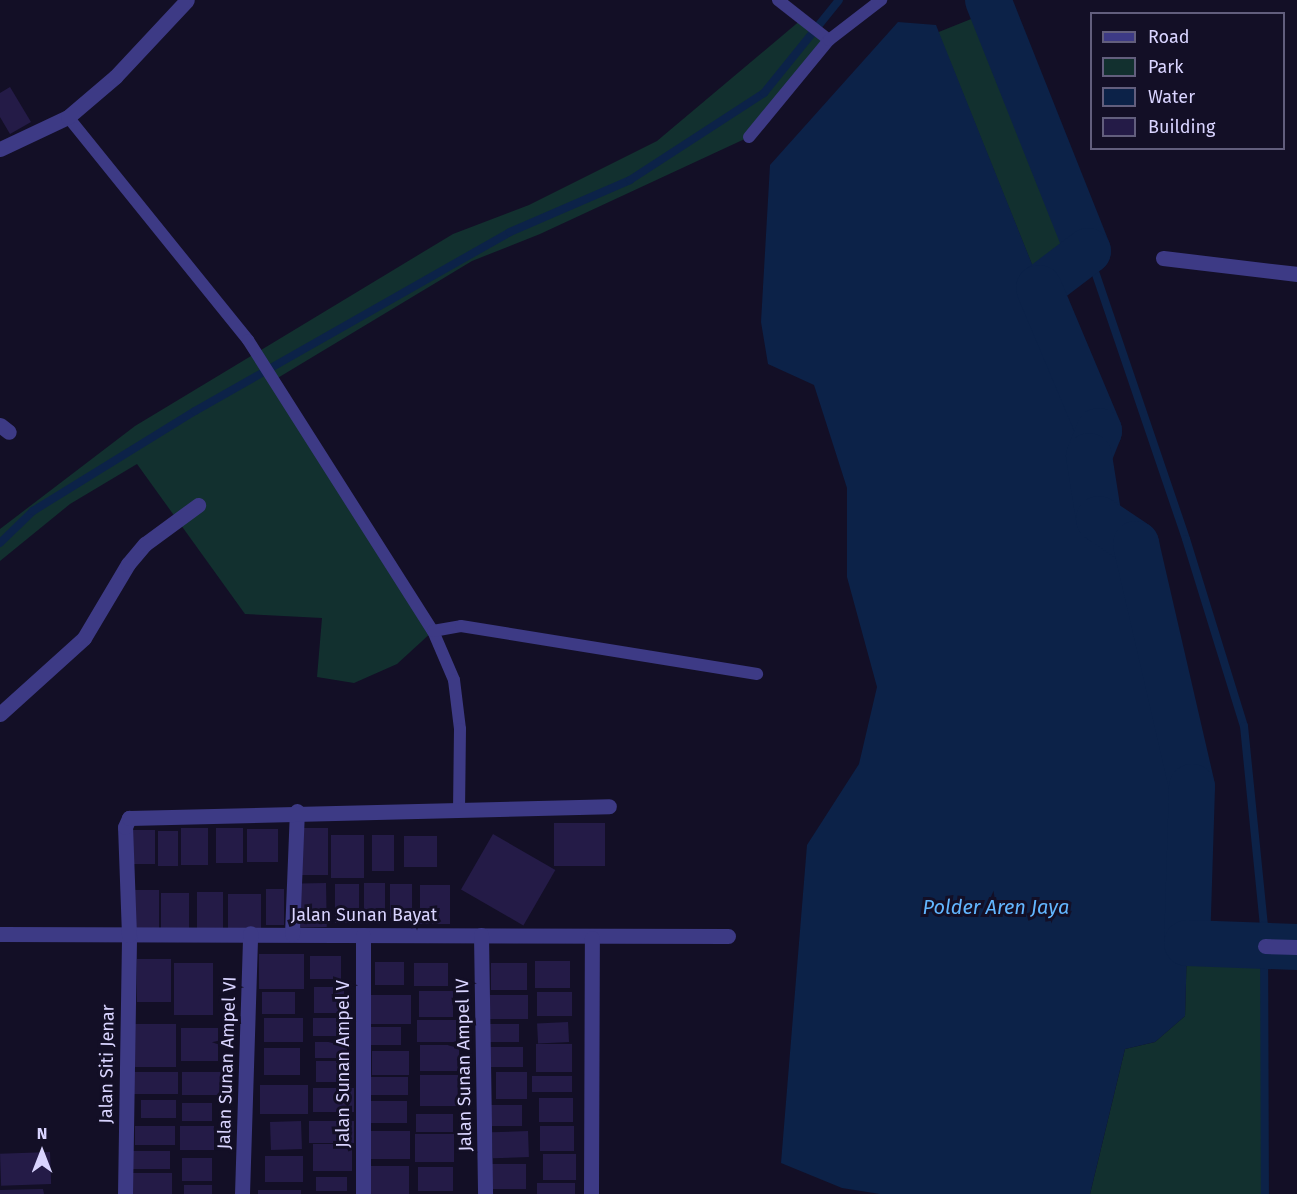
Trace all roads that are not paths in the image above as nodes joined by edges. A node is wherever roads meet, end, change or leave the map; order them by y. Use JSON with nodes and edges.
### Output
{"nodes":[{"id":1,"x":778,"y":0,"type":"edge"},
{"id":2,"x":881,"y":0,"type":"edge"},
{"id":3,"x":184,"y":1,"type":"edge"},
{"id":4,"x":824,"y":37,"type":"junction"},
{"id":5,"x":68,"y":117,"type":"junction"},
{"id":6,"x":749,"y":136,"type":"dead end"},
{"id":7,"x":0,"y":149,"type":"edge"},
{"id":8,"x":1163,"y":258,"type":"dead end"},
{"id":9,"x":1297,"y":274,"type":"edge"},
{"id":10,"x":198,"y":506,"type":"dead end"},
{"id":11,"x":434,"y":631,"type":"junction"},
{"id":12,"x":757,"y":674,"type":"dead end"},
{"id":13,"x":0,"y":714,"type":"edge"},
{"id":14,"x":609,"y":806,"type":"dead end"},
{"id":15,"x":459,"y":808,"type":"junction"},
{"id":16,"x":297,"y":811,"type":"junction"},
{"id":17,"x":250,"y":933,"type":"junction"},
{"id":18,"x":0,"y":934,"type":"edge"},
{"id":19,"x":292,"y":934,"type":"junction"},
{"id":20,"x":129,"y":935,"type":"junction"},
{"id":21,"x":363,"y":935,"type":"junction"},
{"id":22,"x":481,"y":935,"type":"junction"},
{"id":23,"x":728,"y":936,"type":"dead end"},
{"id":24,"x":592,"y":938,"type":"junction"},
{"id":25,"x":1265,"y":946,"type":"dead end"},
{"id":26,"x":1297,"y":947,"type":"edge"},
{"id":27,"x":125,"y":1194,"type":"edge"},
{"id":28,"x":242,"y":1194,"type":"edge"},
{"id":29,"x":363,"y":1194,"type":"edge"},
{"id":30,"x":485,"y":1194,"type":"edge"},
{"id":31,"x":591,"y":1194,"type":"edge"}],
"edges":[{"from":1,"to":4,"type":"lane"},
{"from":2,"to":4,"type":"lane"},
{"from":3,"to":5,"type":"street"},
{"from":4,"to":6,"type":"lane"},
{"from":5,"to":7,"type":"street"},
{"from":5,"to":11,"type":"lane"},
{"from":8,"to":9,"type":"street"},
{"from":10,"to":13,"type":"street"},
{"from":11,"to":12,"type":"lane"},
{"from":11,"to":15,"type":"lane"},
{"from":14,"to":15,"type":"street"},
{"from":15,"to":16,"type":"street"},
{"from":16,"to":19,"type":"street"},
{"from":16,"to":20,"type":"street","name":"Jalan Siti Jenar"},
{"from":17,"to":19,"type":"street","name":"Jalan Sunan Bayat"},
{"from":17,"to":20,"type":"street","name":"Jalan Sunan Bayat"},
{"from":17,"to":28,"type":"street","name":"Jalan Sunan Ampel VI"},
{"from":18,"to":20,"type":"street","name":"Jalan Sunan Bayat"},
{"from":19,"to":21,"type":"street","name":"Jalan Sunan Bayat"},
{"from":20,"to":27,"type":"street","name":"Jalan Siti Jenar"},
{"from":21,"to":22,"type":"street","name":"Jalan Sunan Bayat"},
{"from":21,"to":29,"type":"street","name":"Jalan Sunan Ampel V"},
{"from":22,"to":24,"type":"street","name":"Jalan Sunan Bayat"},
{"from":22,"to":30,"type":"street","name":"Jalan Sunan Ampel IV"},
{"from":23,"to":24,"type":"street","name":"Jalan Sunan Bayat"},
{"from":24,"to":31,"type":"street"},
{"from":25,"to":26,"type":"street"}]}
